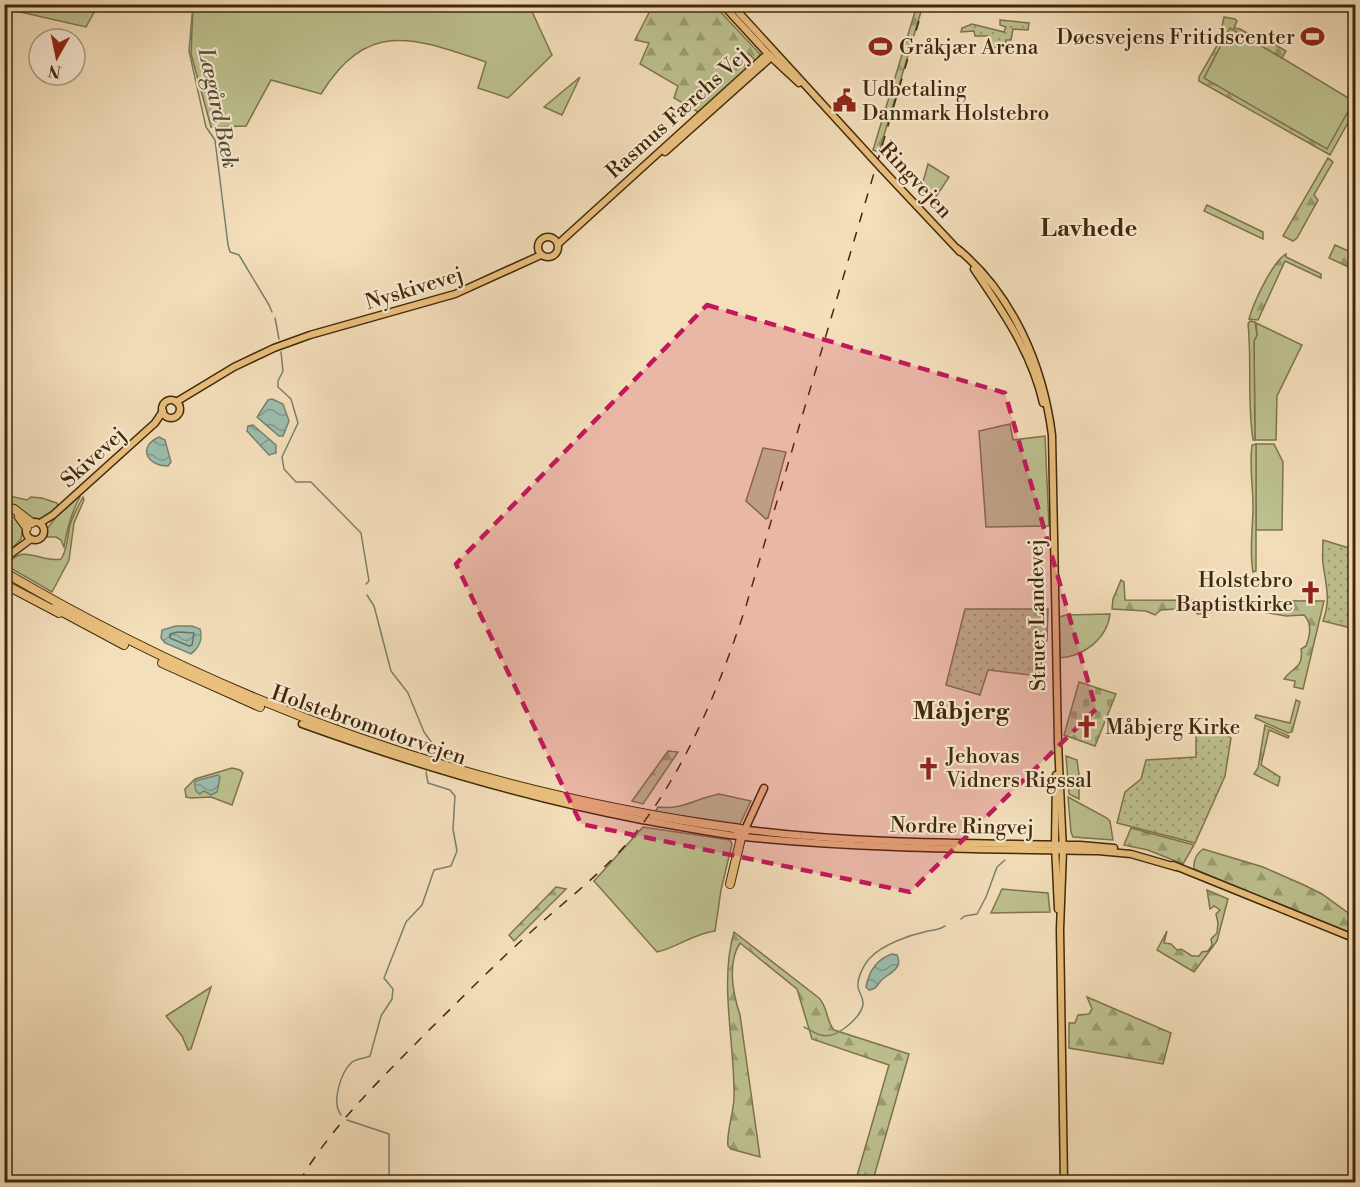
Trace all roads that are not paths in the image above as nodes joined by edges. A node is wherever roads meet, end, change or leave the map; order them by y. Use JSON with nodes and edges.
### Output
{"nodes":[{"id":1,"x":722,"y":4,"type":"edge"},
{"id":2,"x":731,"y":4,"type":"edge"},
{"id":3,"x":770,"y":56,"type":"junction"},
{"id":4,"x":825,"y":108,"type":"junction"},
{"id":5,"x":556,"y":242,"type":"junction"},
{"id":6,"x":958,"y":249,"type":"junction"},
{"id":7,"x":540,"y":253,"type":"junction"},
{"id":8,"x":1005,"y":303,"type":"joint"},
{"id":9,"x":1002,"y":311,"type":"joint"},
{"id":10,"x":178,"y":404,"type":"junction"},
{"id":11,"x":165,"y":414,"type":"junction"},
{"id":12,"x":4,"y":507,"type":"edge"},
{"id":13,"x":33,"y":529,"type":"junction"},
{"id":14,"x":5,"y":558,"type":"edge"},
{"id":15,"x":4,"y":567,"type":"edge"},
{"id":16,"x":4,"y":572,"type":"edge"},
{"id":17,"x":4,"y":578,"type":"edge"},
{"id":18,"x":4,"y":584,"type":"edge"},
{"id":19,"x":79,"y":615,"type":"junction"},
{"id":20,"x":108,"y":637,"type":"junction"},
{"id":21,"x":302,"y":724,"type":"joint"},
{"id":22,"x":764,"y":788,"type":"dead end"},
{"id":23,"x":743,"y":832,"type":"junction"},
{"id":24,"x":1058,"y":848,"type":"junction"},
{"id":25,"x":1176,"y":867,"type":"junction"},
{"id":26,"x":730,"y":884,"type":"dead end"},
{"id":27,"x":1060,"y":929,"type":"junction"},
{"id":28,"x":1356,"y":939,"type":"edge"},
{"id":29,"x":1064,"y":1182,"type":"edge"}],
"edges":[{"from":1,"to":3,"type":"main road","name":"Ringvejen"},
{"from":2,"to":4,"type":"main road","name":"Ringvejen"},
{"from":3,"to":4,"type":"main road","name":"Ringvejen"},
{"from":3,"to":5,"type":"main road","name":"Rasmus Færchs Vej"},
{"from":4,"to":6,"type":"main road","name":"Ringvejen","bridge":true},
{"from":5,"to":7,"type":"main road"},
{"from":5,"to":7,"type":"main road"},
{"from":6,"to":8,"type":"main road","name":"Ringvejen"},
{"from":6,"to":9,"type":"main road","name":"Ringvejen"},
{"from":7,"to":10,"type":"main road","name":"Nyskivevej"},
{"from":8,"to":24,"type":"main road","name":"Struer Landevej"},
{"from":9,"to":24,"type":"main road","name":"Struer Landevej"},
{"from":10,"to":11,"type":"main road"},
{"from":10,"to":11,"type":"main road"},
{"from":11,"to":13,"type":"main road","name":"Skivevej"},
{"from":12,"to":13,"type":"highway"},
{"from":13,"to":14,"type":"main road","name":"Skivevej"},
{"from":15,"to":19,"type":"highway"},
{"from":16,"to":19,"type":"highway","name":"Holstebromotorvejen"},
{"from":17,"to":20,"type":"highway","name":"Holstebromotorvejen"},
{"from":18,"to":20,"type":"highway"},
{"from":19,"to":23,"type":"highway","name":"Holstebromotorvejen"},
{"from":20,"to":21,"type":"highway","name":"Holstebromotorvejen"},
{"from":21,"to":23,"type":"main road","name":"Holstebromotorvejen"},
{"from":22,"to":23,"type":"main road"},
{"from":23,"to":24,"type":"main road","name":"Nordre Ringvej"},
{"from":23,"to":24,"type":"main road","name":"Nordre Ringvej"},
{"from":23,"to":26,"type":"highway"},
{"from":24,"to":25,"type":"main road","name":"Nordre Ringvej"},
{"from":24,"to":25,"type":"main road","name":"Nordre Ringvej"},
{"from":24,"to":27,"type":"main road","name":"Struer Landevej"},
{"from":24,"to":27,"type":"main road","name":"Struer Landevej"},
{"from":25,"to":28,"type":"main road","name":"Nordre Ringvej"},
{"from":27,"to":29,"type":"main road","name":"Struer Landevej"}]}
